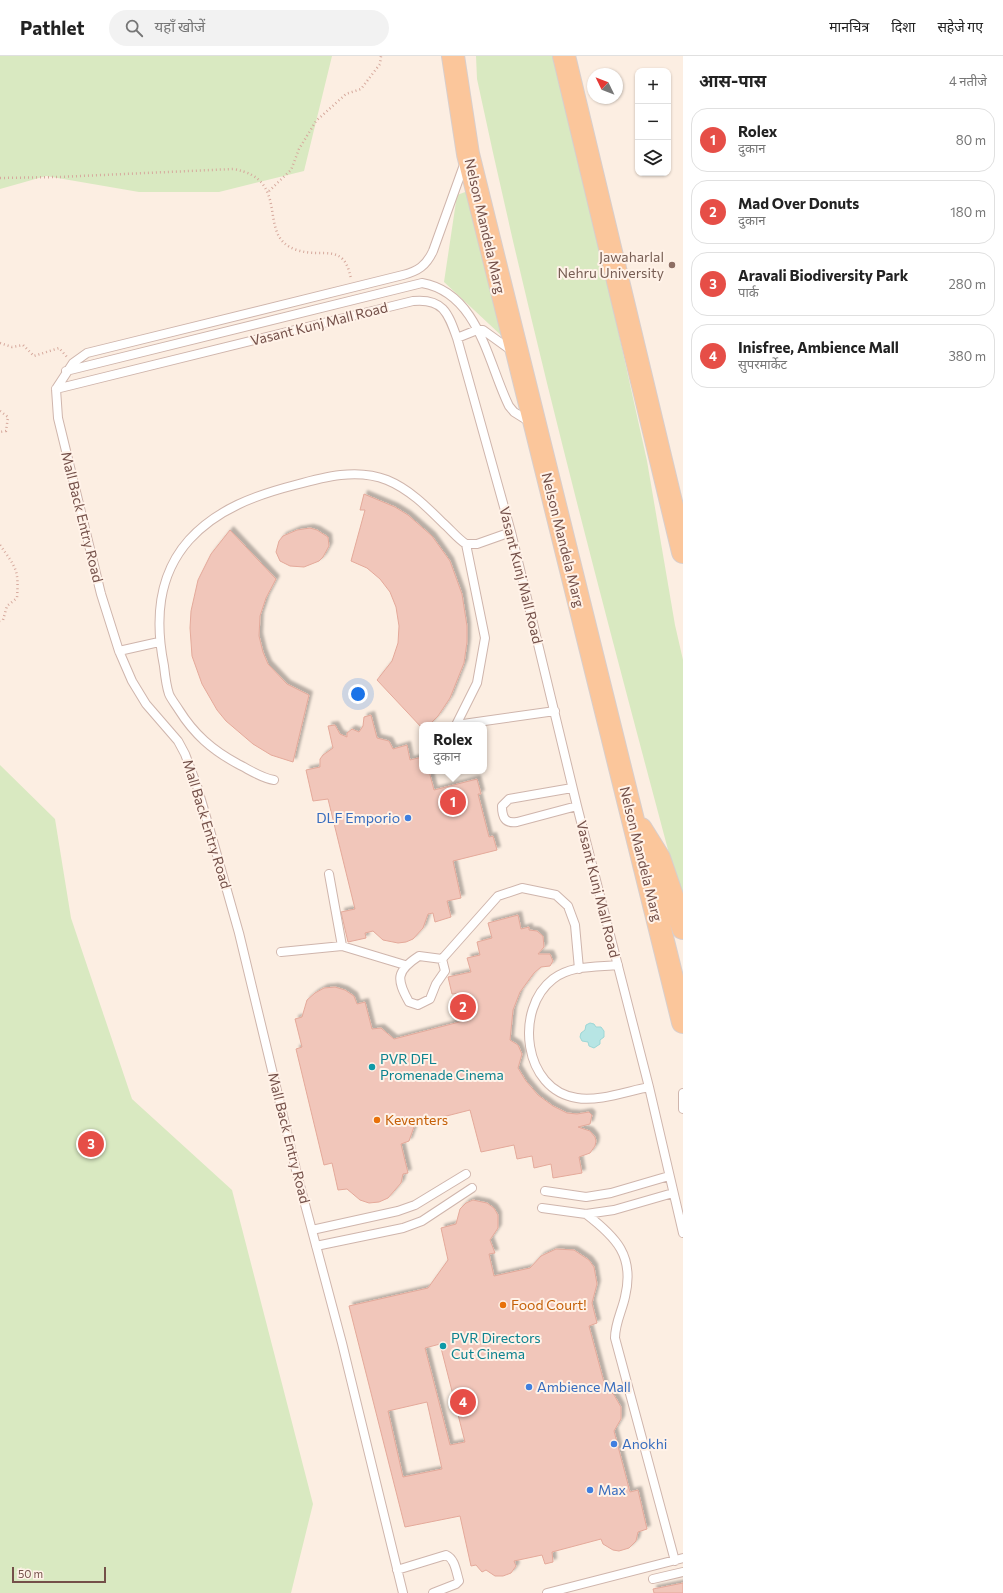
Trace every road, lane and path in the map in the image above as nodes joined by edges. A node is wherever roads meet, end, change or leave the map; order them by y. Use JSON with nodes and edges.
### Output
{"nodes":[{"id":1,"x":381,"y":56,"type":"edge"},
{"id":2,"x":453,"y":56,"type":"edge"},
{"id":3,"x":564,"y":56,"type":"edge"},
{"id":4,"x":468,"y":154,"type":"junction"},
{"id":5,"x":0,"y":178,"type":"edge"},
{"id":6,"x":268,"y":191,"type":"junction"},
{"id":7,"x":353,"y":287,"type":"junction"},
{"id":8,"x":477,"y":330,"type":"junction"},
{"id":9,"x":457,"y":338,"type":"junction"},
{"id":10,"x":0,"y":343,"type":"edge"},
{"id":11,"x":516,"y":354,"type":"junction"},
{"id":12,"x":73,"y":363,"type":"junction"},
{"id":13,"x":66,"y":371,"type":"junction"},
{"id":14,"x":56,"y":389,"type":"junction"},
{"id":15,"x":0,"y":411,"type":"edge"},
{"id":16,"x":534,"y":424,"type":"junction"},
{"id":17,"x":0,"y":432,"type":"edge"},
{"id":18,"x":511,"y":532,"type":"junction"},
{"id":19,"x":466,"y":544,"type":"junction"},
{"id":20,"x":0,"y":545,"type":"edge"},
{"id":21,"x":683,"y":552,"type":"edge"},
{"id":22,"x":0,"y":621,"type":"edge"},
{"id":23,"x":159,"y":642,"type":"junction"},
{"id":24,"x":119,"y":651,"type":"junction"},
{"id":25,"x":555,"y":711,"type":"junction"},
{"id":26,"x":458,"y":722,"type":"edge"},
{"id":27,"x":477,"y":722,"type":"edge"},
{"id":28,"x":274,"y":780,"type":"dead end"},
{"id":29,"x":572,"y":788,"type":"junction"},
{"id":30,"x":577,"y":806,"type":"junction"},
{"id":31,"x":631,"y":815,"type":"junction"},
{"id":32,"x":329,"y":874,"type":"dead end"},
{"id":33,"x":683,"y":928,"type":"edge"},
{"id":34,"x":342,"y":946,"type":"junction"},
{"id":35,"x":281,"y":952,"type":"dead end"},
{"id":36,"x":442,"y":959,"type":"junction"},
{"id":37,"x":405,"y":965,"type":"junction"},
{"id":38,"x":618,"y":965,"type":"junction"},
{"id":39,"x":579,"y":968,"type":"junction"},
{"id":40,"x":683,"y":1022,"type":"edge"},
{"id":41,"x":649,"y":1087,"type":"junction"},
{"id":42,"x":683,"y":1093,"type":"edge"},
{"id":43,"x":683,"y":1109,"type":"edge"},
{"id":44,"x":466,"y":1174,"type":"dead end"},
{"id":45,"x":669,"y":1176,"type":"junction"},
{"id":46,"x":472,"y":1188,"type":"dead end"},
{"id":47,"x":545,"y":1191,"type":"dead end"},
{"id":48,"x":673,"y":1193,"type":"junction"},
{"id":49,"x":542,"y":1208,"type":"dead end"},
{"id":50,"x":586,"y":1214,"type":"junction"},
{"id":51,"x":312,"y":1230,"type":"junction"},
{"id":52,"x":683,"y":1233,"type":"edge"},
{"id":53,"x":316,"y":1246,"type":"junction"},
{"id":54,"x":679,"y":1560,"type":"edge"},
{"id":55,"x":397,"y":1570,"type":"junction"},
{"id":56,"x":683,"y":1572,"type":"edge"},
{"id":57,"x":653,"y":1579,"type":"dead end"},
{"id":58,"x":403,"y":1593,"type":"edge"},
{"id":59,"x":433,"y":1593,"type":"edge"},
{"id":60,"x":547,"y":1593,"type":"edge"}],
"edges":[{"from":1,"to":6,"type":"path"},
{"from":2,"to":4,"type":"main road","name":"Nelson Mandela Marg"},
{"from":3,"to":21,"type":"main road"},
{"from":4,"to":7,"type":"lane"},
{"from":4,"to":11,"type":"main road","name":"Nelson Mandela Marg"},
{"from":5,"to":6,"type":"path"},
{"from":6,"to":7,"type":"path"},
{"from":7,"to":12,"type":"lane"},
{"from":8,"to":9,"type":"lane"},
{"from":8,"to":11,"type":"lane"},
{"from":8,"to":13,"type":"lane","name":"Vasant Kunj Mall Road"},
{"from":8,"to":16,"type":"lane","name":"Vasant Kunj Mall Road"},
{"from":9,"to":14,"type":"lane","name":"Vasant Kunj Mall Road"},
{"from":9,"to":18,"type":"lane","name":"Vasant Kunj Mall Road"},
{"from":10,"to":12,"type":"path"},
{"from":11,"to":16,"type":"main road","name":"Nelson Mandela Marg"},
{"from":12,"to":13,"type":"lane"},
{"from":13,"to":14,"type":"lane"},
{"from":14,"to":24,"type":"lane","name":"Mall Back Entry Road"},
{"from":15,"to":17,"type":"path"},
{"from":16,"to":31,"type":"main road","name":"Nelson Mandela Marg"},
{"from":18,"to":19,"type":"lane"},
{"from":18,"to":25,"type":"lane","name":"Vasant Kunj Mall Road"},
{"from":19,"to":23,"type":"lane"},
{"from":19,"to":26,"type":"lane"},
{"from":20,"to":22,"type":"path"},
{"from":23,"to":24,"type":"lane"},
{"from":23,"to":28,"type":"lane"},
{"from":24,"to":51,"type":"lane","name":"Mall Back Entry Road"},
{"from":25,"to":27,"type":"lane"},
{"from":25,"to":29,"type":"lane","name":"Vasant Kunj Mall Road"},
{"from":29,"to":30,"type":"lane","name":"Vasant Kunj Mall Road"},
{"from":29,"to":30,"type":"lane"},
{"from":30,"to":38,"type":"lane","name":"Vasant Kunj Mall Road"},
{"from":31,"to":33,"type":"main road"},
{"from":31,"to":40,"type":"main road","name":"Nelson Mandela Marg"},
{"from":32,"to":34,"type":"lane"},
{"from":34,"to":35,"type":"lane"},
{"from":34,"to":37,"type":"lane"},
{"from":36,"to":37,"type":"lane"},
{"from":36,"to":37,"type":"lane"},
{"from":36,"to":39,"type":"lane"},
{"from":38,"to":39,"type":"lane"},
{"from":38,"to":41,"type":"lane","name":"Vasant Kunj Mall Road"},
{"from":39,"to":41,"type":"lane"},
{"from":41,"to":45,"type":"lane","name":"Vasant Kunj Mall Road"},
{"from":42,"to":43,"type":"lane"},
{"from":44,"to":51,"type":"lane"},
{"from":45,"to":47,"type":"lane"},
{"from":45,"to":48,"type":"lane","name":"Vasant Kunj Mall Road"},
{"from":46,"to":53,"type":"lane"},
{"from":48,"to":50,"type":"lane"},
{"from":48,"to":52,"type":"lane","name":"Vasant Kunj Mall Road"},
{"from":49,"to":50,"type":"lane"},
{"from":50,"to":54,"type":"lane"},
{"from":51,"to":53,"type":"lane","name":"Mall Back Entry Road"},
{"from":53,"to":55,"type":"lane","name":"Mall Back Entry Road"},
{"from":54,"to":60,"type":"lane"},
{"from":55,"to":58,"type":"lane","name":"Mall Back Entry Road"},
{"from":55,"to":59,"type":"lane"},
{"from":56,"to":57,"type":"lane"}]}
